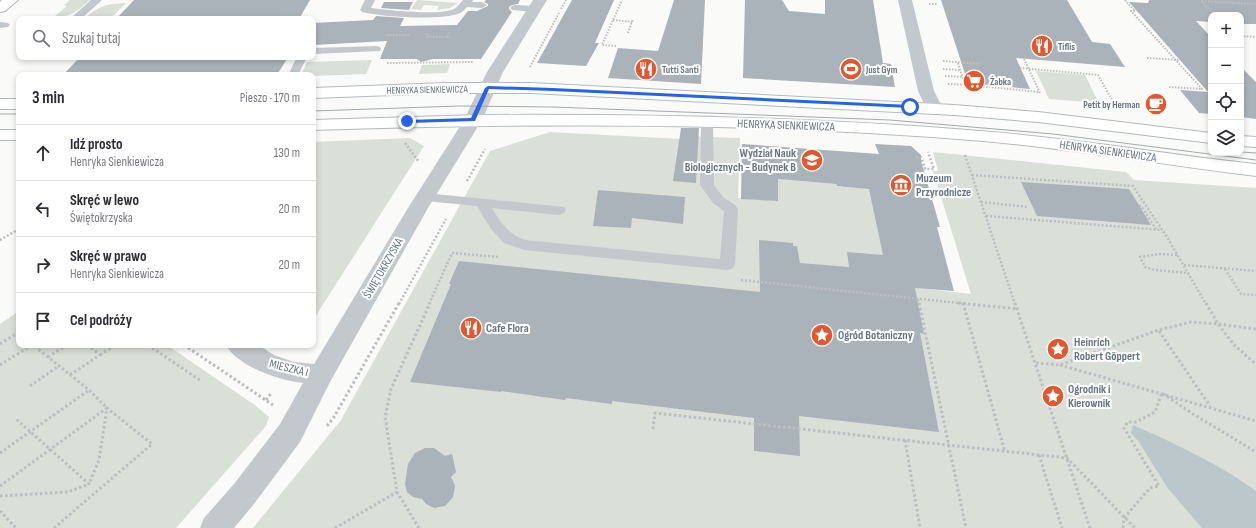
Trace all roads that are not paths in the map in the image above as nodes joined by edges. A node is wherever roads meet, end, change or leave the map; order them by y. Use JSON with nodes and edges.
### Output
{"nodes":[{"id":1,"x":10,"y":0,"type":"edge"},
{"id":2,"x":97,"y":0,"type":"edge"},
{"id":3,"x":370,"y":0,"type":"edge"},
{"id":4,"x":905,"y":0,"type":"edge"},
{"id":5,"x":466,"y":2,"type":"edge"},
{"id":6,"x":538,"y":4,"type":"edge"},
{"id":7,"x":482,"y":5,"type":"dead end"},
{"id":8,"x":517,"y":5,"type":"dead end"},
{"id":9,"x":0,"y":8,"type":"edge"},
{"id":10,"x":78,"y":16,"type":"edge"},
{"id":11,"x":376,"y":49,"type":"dead end"},
{"id":12,"x":316,"y":51,"type":"edge"},
{"id":13,"x":300,"y":60,"type":"edge"},
{"id":14,"x":294,"y":72,"type":"edge"},
{"id":15,"x":488,"y":88,"type":"junction"},
{"id":16,"x":316,"y":94,"type":"edge"},
{"id":17,"x":0,"y":104,"type":"edge"},
{"id":18,"x":16,"y":104,"type":"edge"},
{"id":19,"x":934,"y":108,"type":"junction"},
{"id":20,"x":473,"y":120,"type":"junction"},
{"id":21,"x":707,"y":122,"type":"junction"},
{"id":22,"x":316,"y":125,"type":"edge"},
{"id":23,"x":0,"y":135,"type":"edge"},
{"id":24,"x":16,"y":135,"type":"edge"},
{"id":25,"x":1208,"y":138,"type":"edge"},
{"id":26,"x":1244,"y":141,"type":"edge"},
{"id":27,"x":1256,"y":142,"type":"edge"},
{"id":28,"x":1256,"y":170,"type":"edge"},
{"id":29,"x":425,"y":198,"type":"junction"},
{"id":30,"x":482,"y":203,"type":"junction"},
{"id":31,"x":559,"y":210,"type":"dead end"},
{"id":32,"x":243,"y":348,"type":"edge"},
{"id":33,"x":321,"y":375,"type":"junction"},
{"id":34,"x":215,"y":528,"type":"edge"}],
"edges":[{"from":1,"to":9,"type":"street"},
{"from":2,"to":10,"type":"lane"},
{"from":3,"to":5,"type":"lane"},
{"from":4,"to":19,"type":"street"},
{"from":5,"to":7,"type":"lane"},
{"from":6,"to":8,"type":"lane"},
{"from":6,"to":15,"type":"street","name":"ŚWIĘTOKRZYSKA"},
{"from":11,"to":12,"type":"lane"},
{"from":13,"to":14,"type":"lane"},
{"from":15,"to":16,"type":"street","name":"HENRYKA SIENKIEWICZA"},
{"from":15,"to":19,"type":"street","name":"HENRYKA SIENKIEWICZA"},
{"from":15,"to":20,"type":"street","name":"ŚWIĘTOKRZYSKA"},
{"from":17,"to":18,"type":"street"},
{"from":19,"to":25,"type":"street","name":"HENRYKA SIENKIEWICZA"},
{"from":20,"to":21,"type":"street","name":"HENRYKA SIENKIEWICZA"},
{"from":20,"to":22,"type":"street","name":"HENRYKA SIENKIEWICZA"},
{"from":20,"to":29,"type":"street","name":"ŚWIĘTOKRZYSKA"},
{"from":21,"to":28,"type":"street","name":"HENRYKA SIENKIEWICZA"},
{"from":21,"to":30,"type":"lane"},
{"from":23,"to":24,"type":"street"},
{"from":26,"to":27,"type":"street"},
{"from":29,"to":30,"type":"lane"},
{"from":29,"to":33,"type":"street","name":"ŚWIĘTOKRZYSKA"},
{"from":30,"to":31,"type":"lane"},
{"from":32,"to":33,"type":"street","name":"MIESZKA I"},
{"from":33,"to":34,"type":"street","name":"ŚWIĘTOKRZYSKA"}]}
